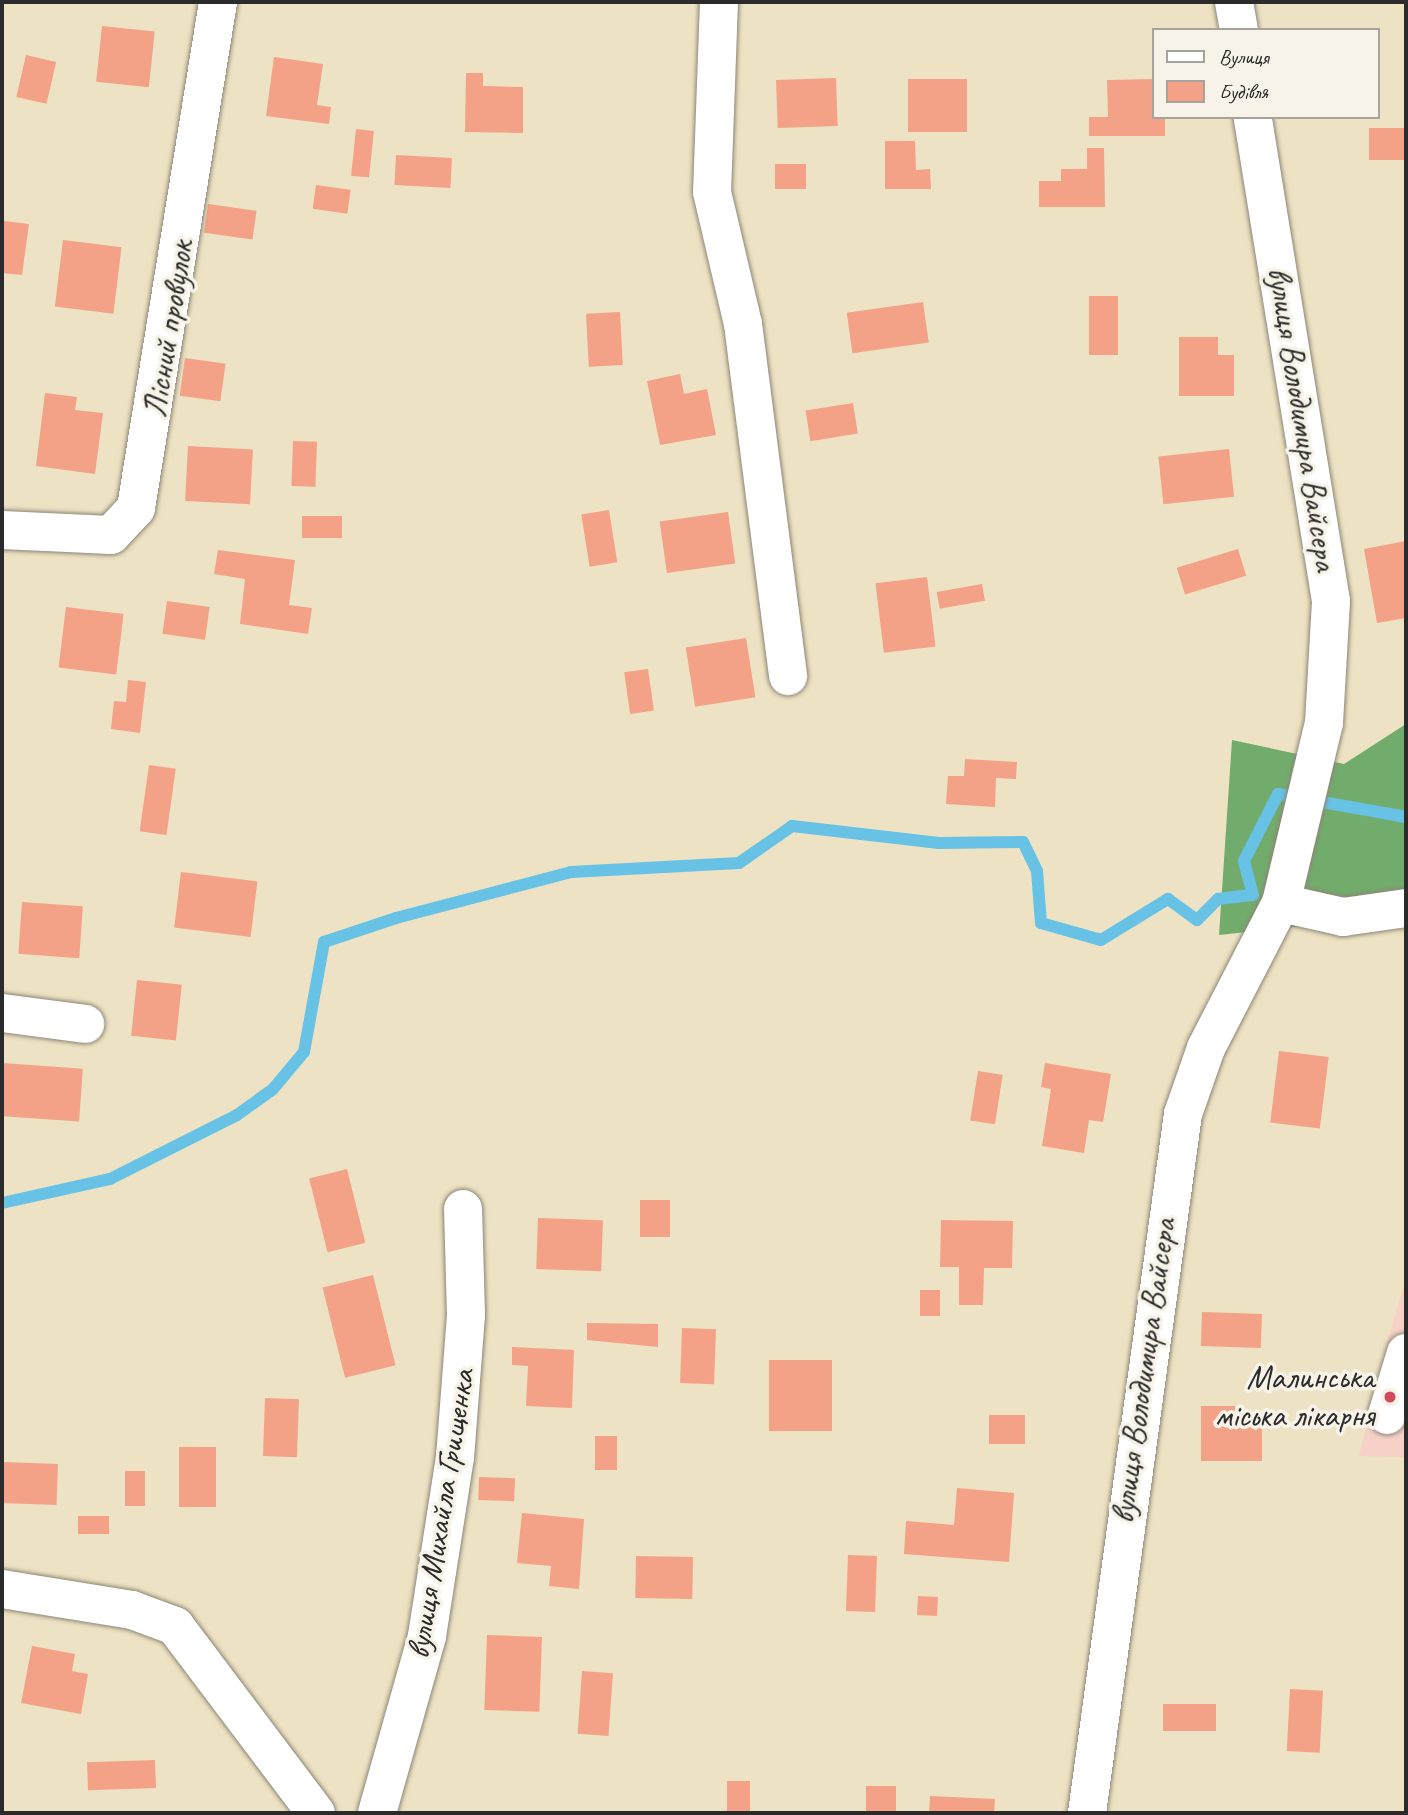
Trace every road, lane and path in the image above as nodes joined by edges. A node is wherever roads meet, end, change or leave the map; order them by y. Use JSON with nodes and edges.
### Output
{"nodes":[{"id":1,"x":218,"y":2,"type":"edge"},
{"id":2,"x":719,"y":2,"type":"edge"},
{"id":3,"x":1234,"y":2,"type":"edge"},
{"id":4,"x":1239,"y":28,"type":"edge"},
{"id":5,"x":1253,"y":119,"type":"edge"},
{"id":6,"x":2,"y":530,"type":"edge"},
{"id":7,"x":788,"y":676,"type":"dead end"},
{"id":8,"x":1281,"y":904,"type":"junction"},
{"id":9,"x":1406,"y":908,"type":"edge"},
{"id":10,"x":2,"y":1013,"type":"edge"},
{"id":11,"x":85,"y":1024,"type":"dead end"},
{"id":12,"x":463,"y":1209,"type":"dead end"},
{"id":13,"x":1406,"y":1353,"type":"edge"},
{"id":14,"x":1387,"y":1416,"type":"dead end"},
{"id":15,"x":2,"y":1589,"type":"edge"},
{"id":16,"x":316,"y":1813,"type":"edge"},
{"id":17,"x":377,"y":1813,"type":"edge"},
{"id":18,"x":1087,"y":1813,"type":"edge"}],
"edges":[{"from":1,"to":6,"type":"street","name":"Лісний провулок"},
{"from":2,"to":7,"type":"street"},
{"from":3,"to":4,"type":"street"},
{"from":5,"to":8,"type":"street","name":"вулиця Володимира Вайсера"},
{"from":8,"to":9,"type":"street"},
{"from":8,"to":18,"type":"street","name":"вулиця Володимира Вайсера"},
{"from":10,"to":11,"type":"street"},
{"from":12,"to":17,"type":"street","name":"вулиця Михайла Грищенка"},
{"from":13,"to":14,"type":"street"},
{"from":15,"to":16,"type":"street"}]}
